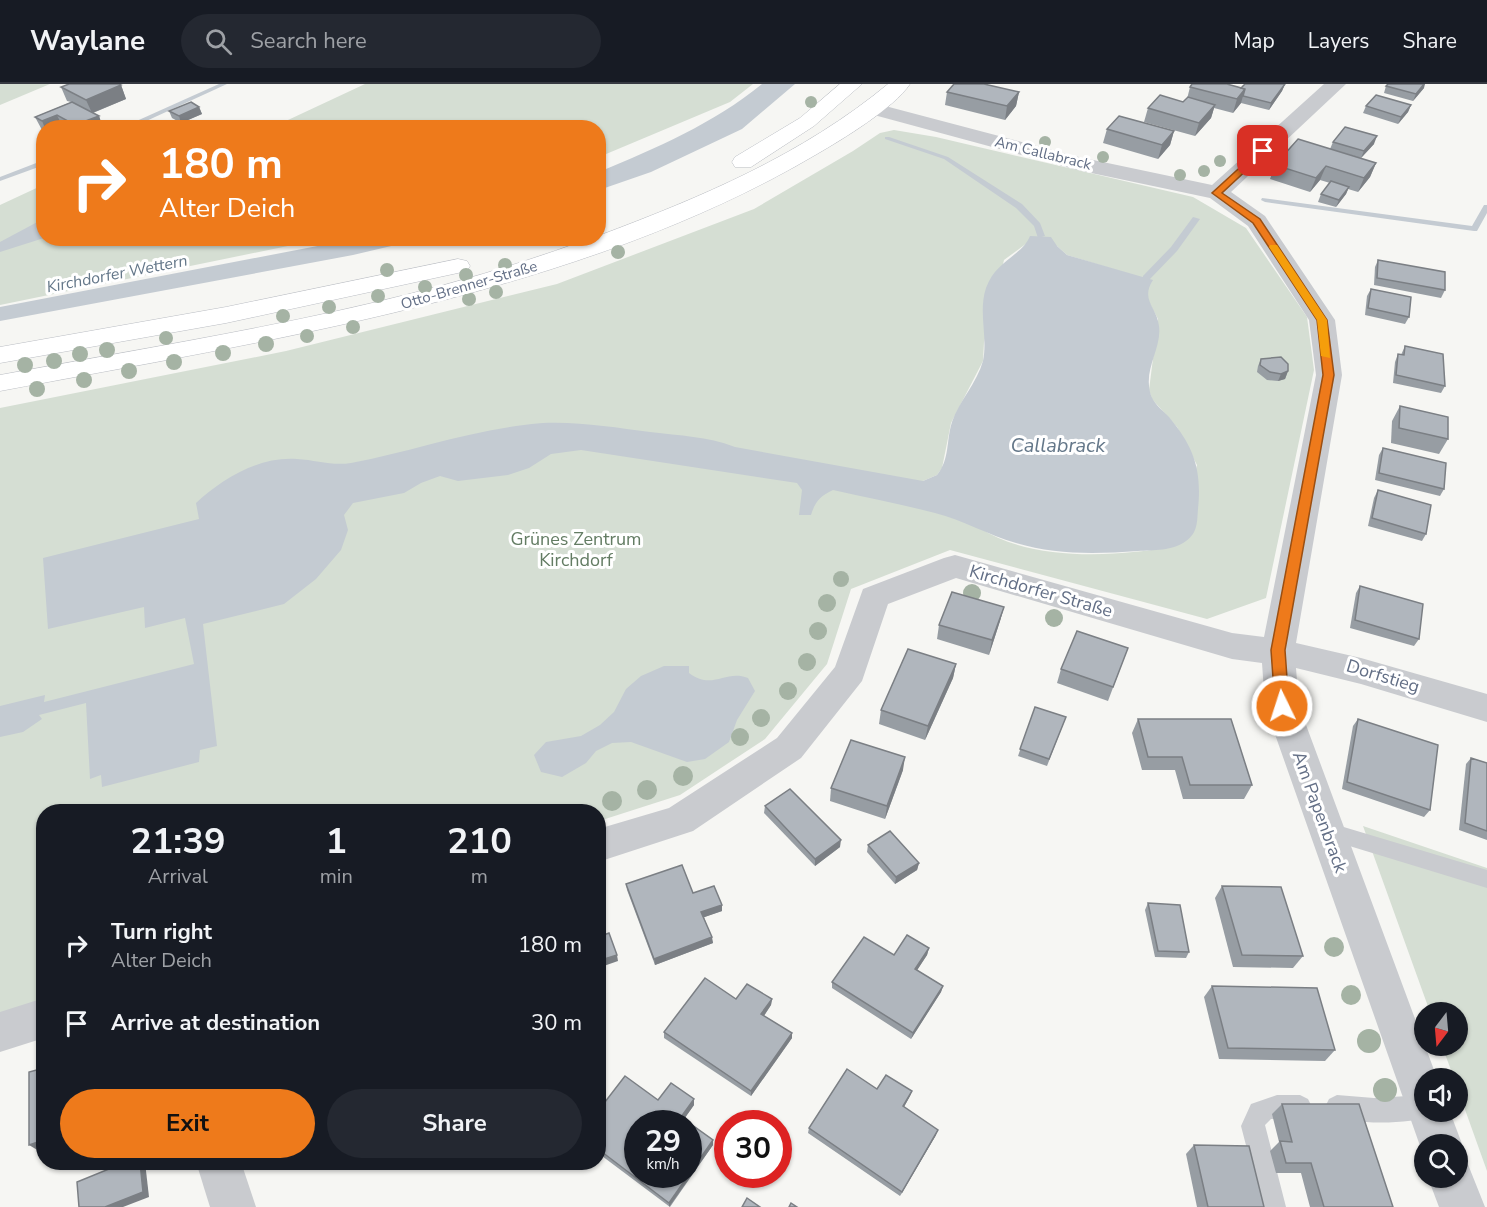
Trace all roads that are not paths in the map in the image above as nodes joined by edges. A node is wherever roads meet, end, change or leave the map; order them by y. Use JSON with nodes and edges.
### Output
{"nodes":[{"id":1,"x":900,"y":84,"type":"edge"},
{"id":2,"x":1336,"y":84,"type":"edge"},
{"id":3,"x":844,"y":91,"type":"edge"},
{"id":4,"x":870,"y":108,"type":"junction"},
{"id":5,"x":1217,"y":193,"type":"junction"},
{"id":6,"x":606,"y":221,"type":"edge"},
{"id":7,"x":606,"y":242,"type":"edge"},
{"id":8,"x":527,"y":246,"type":"edge"},
{"id":9,"x":596,"y":246,"type":"edge"},
{"id":10,"x":0,"y":355,"type":"edge"},
{"id":11,"x":0,"y":383,"type":"edge"},
{"id":12,"x":1278,"y":650,"type":"junction"},
{"id":13,"x":1487,"y":708,"type":"edge"},
{"id":14,"x":1327,"y":831,"type":"junction"},
{"id":15,"x":606,"y":843,"type":"edge"},
{"id":16,"x":1487,"y":879,"type":"edge"},
{"id":17,"x":36,"y":1021,"type":"edge"},
{"id":18,"x":0,"y":1032,"type":"edge"},
{"id":19,"x":1414,"y":1075,"type":"edge"},
{"id":20,"x":1414,"y":1106,"type":"edge"},
{"id":21,"x":221,"y":1170,"type":"edge"},
{"id":22,"x":1455,"y":1188,"type":"edge"},
{"id":23,"x":234,"y":1207,"type":"edge"},
{"id":24,"x":1274,"y":1207,"type":"edge"},
{"id":25,"x":1462,"y":1207,"type":"edge"}],
"edges":[{"from":1,"to":4,"type":"main road","name":"Otto-Brenner-Straße"},
{"from":2,"to":5,"type":"street"},
{"from":3,"to":4,"type":"main road"},
{"from":3,"to":6,"type":"main road"},
{"from":4,"to":5,"type":"street","name":"Am Callabrack"},
{"from":4,"to":7,"type":"main road","name":"Otto-Brenner-Straße"},
{"from":5,"to":12,"type":"street","name":"Am Papenbrack"},
{"from":8,"to":10,"type":"main road","name":"Otto-Brenner-Straße"},
{"from":9,"to":11,"type":"main road","name":"Otto-Brenner-Straße"},
{"from":12,"to":13,"type":"street","name":"Dorfstieg"},
{"from":12,"to":14,"type":"street","name":"Am Papenbrack"},
{"from":12,"to":15,"type":"street","name":"Kirchdorfer Straße"},
{"from":14,"to":16,"type":"lane"},
{"from":14,"to":19,"type":"street","name":"Am Papenbrack"},
{"from":17,"to":18,"type":"street"},
{"from":20,"to":24,"type":"lane"},
{"from":21,"to":23,"type":"street"},
{"from":22,"to":25,"type":"street"}]}
